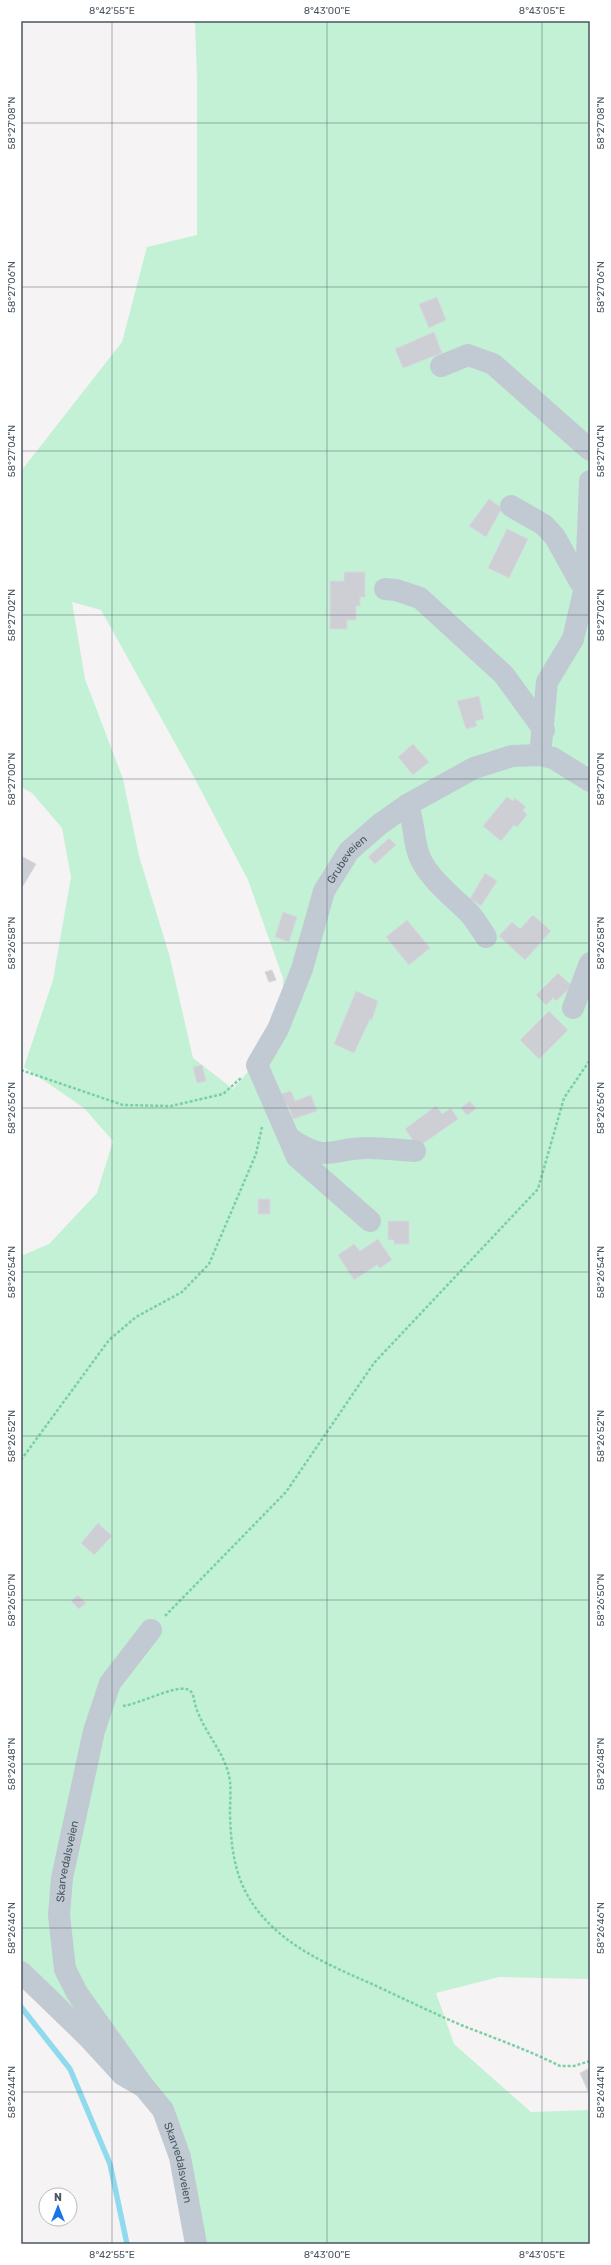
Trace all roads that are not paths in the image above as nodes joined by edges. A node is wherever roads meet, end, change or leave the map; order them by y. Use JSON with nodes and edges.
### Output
{"nodes":[{"id":1,"x":441,"y":366,"type":"dead end"},
{"id":2,"x":590,"y":450,"type":"edge"},
{"id":3,"x":590,"y":481,"type":"edge"},
{"id":4,"x":511,"y":506,"type":"dead end"},
{"id":5,"x":586,"y":583,"type":"junction"},
{"id":6,"x":385,"y":589,"type":"dead end"},
{"id":7,"x":544,"y":730,"type":"junction"},
{"id":8,"x":540,"y":755,"type":"junction"},
{"id":9,"x":590,"y":781,"type":"edge"},
{"id":10,"x":408,"y":805,"type":"junction"},
{"id":11,"x":486,"y":936,"type":"dead end"},
{"id":12,"x":590,"y":963,"type":"edge"},
{"id":13,"x":573,"y":1008,"type":"dead end"},
{"id":14,"x":289,"y":1137,"type":"junction"},
{"id":15,"x":415,"y":1151,"type":"dead end"},
{"id":16,"x":370,"y":1221,"type":"dead end"},
{"id":17,"x":151,"y":1630,"type":"road end"},
{"id":18,"x":21,"y":1972,"type":"edge"},
{"id":19,"x":144,"y":2087,"type":"junction"},
{"id":20,"x":196,"y":2244,"type":"edge"}],
"edges":[{"from":1,"to":2,"type":"street"},
{"from":3,"to":5,"type":"street"},
{"from":4,"to":5,"type":"street"},
{"from":5,"to":7,"type":"street"},
{"from":6,"to":7,"type":"street"},
{"from":7,"to":8,"type":"street"},
{"from":8,"to":9,"type":"street","name":"Grubeveien"},
{"from":8,"to":10,"type":"street","name":"Grubeveien"},
{"from":10,"to":11,"type":"street"},
{"from":10,"to":14,"type":"street","name":"Grubeveien"},
{"from":12,"to":13,"type":"street"},
{"from":14,"to":15,"type":"street"},
{"from":14,"to":16,"type":"street"},
{"from":17,"to":19,"type":"street","name":"Skarvedalsveien"},
{"from":18,"to":19,"type":"street","name":"Skarvedalsveien"},
{"from":19,"to":20,"type":"street","name":"Skarvedalsveien"}]}
